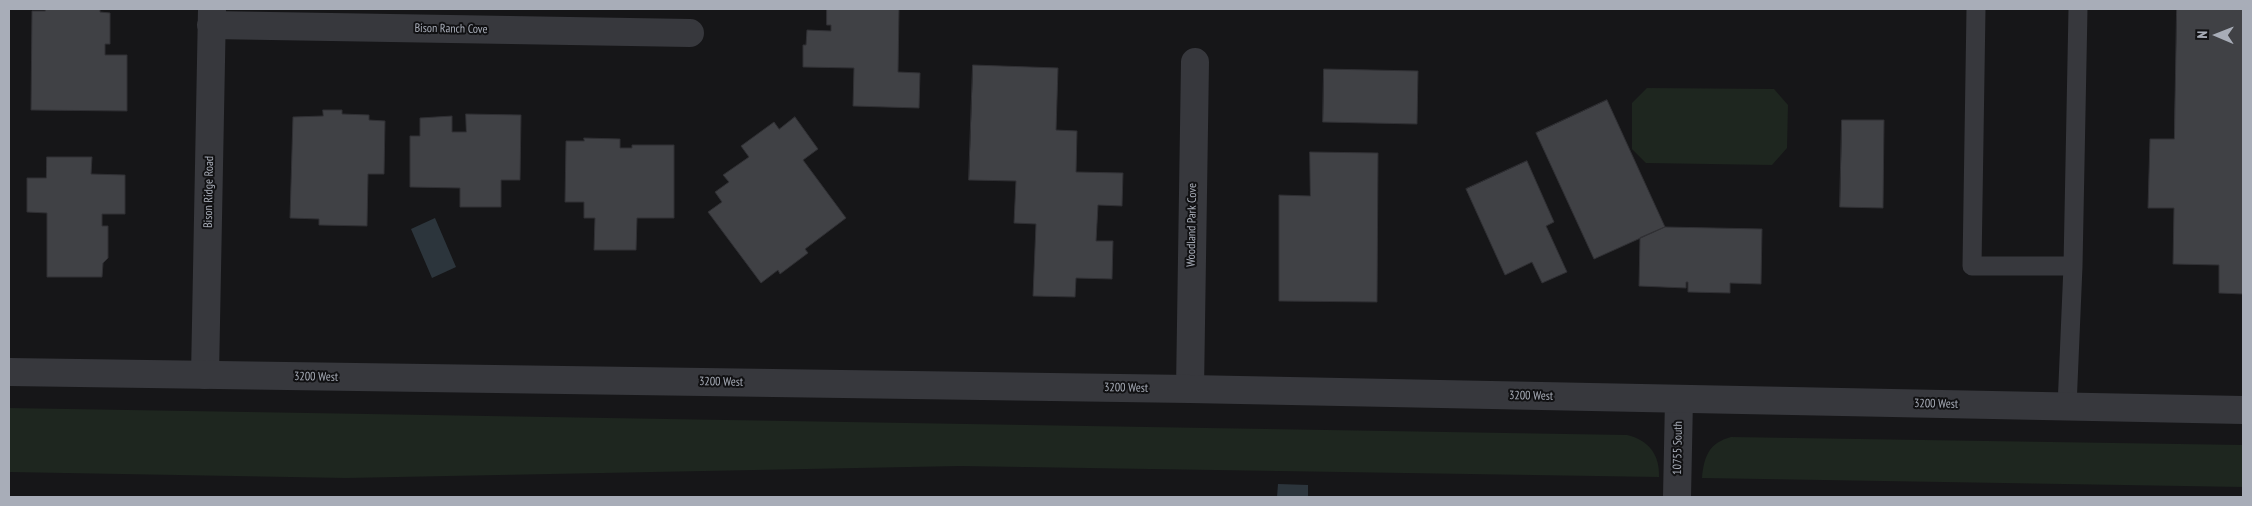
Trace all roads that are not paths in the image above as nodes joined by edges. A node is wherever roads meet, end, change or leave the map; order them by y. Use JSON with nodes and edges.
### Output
{"nodes":[{"id":1,"x":1976,"y":9,"type":"edge"},
{"id":2,"x":2078,"y":9,"type":"edge"},
{"id":3,"x":212,"y":17,"type":"edge"},
{"id":4,"x":690,"y":33,"type":"dead end"},
{"id":5,"x":1195,"y":62,"type":"dead end"},
{"id":6,"x":2073,"y":266,"type":"junction"},
{"id":7,"x":9,"y":372,"type":"edge"},
{"id":8,"x":205,"y":375,"type":"junction"},
{"id":9,"x":1190,"y":388,"type":"junction"},
{"id":10,"x":1679,"y":399,"type":"junction"},
{"id":11,"x":2067,"y":407,"type":"junction"},
{"id":12,"x":2243,"y":410,"type":"edge"},
{"id":13,"x":1677,"y":497,"type":"edge"}],
"edges":[{"from":1,"to":6,"type":"lane"},
{"from":2,"to":6,"type":"lane"},
{"from":3,"to":4,"type":"street","name":"Bison Ranch Cove"},
{"from":3,"to":8,"type":"street","name":"Bison Ridge Road"},
{"from":5,"to":9,"type":"street","name":"Woodland Park Cove"},
{"from":6,"to":11,"type":"lane"},
{"from":7,"to":8,"type":"street","name":"3200 West"},
{"from":8,"to":9,"type":"street","name":"3200 West"},
{"from":9,"to":10,"type":"street","name":"3200 West"},
{"from":10,"to":11,"type":"street","name":"3200 West"},
{"from":10,"to":13,"type":"street","name":"10755 South"},
{"from":11,"to":12,"type":"street","name":"3200 West"}]}
